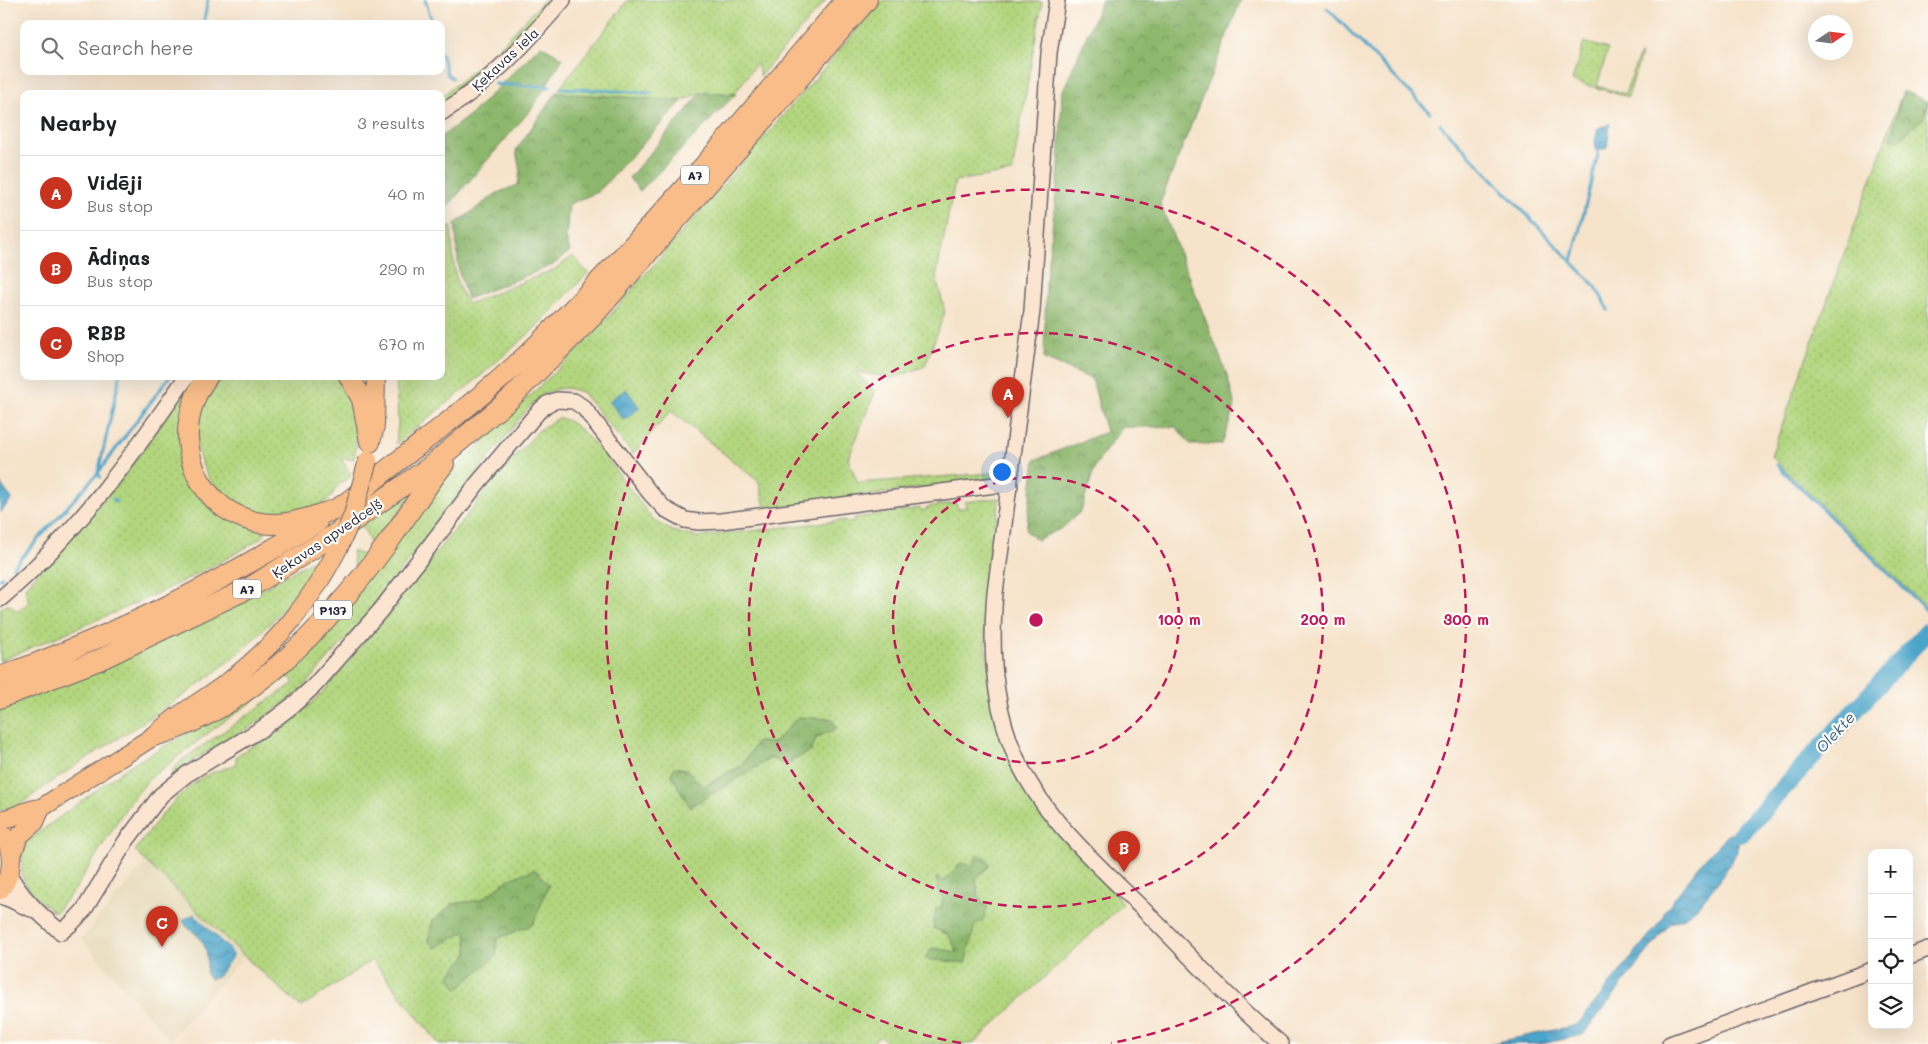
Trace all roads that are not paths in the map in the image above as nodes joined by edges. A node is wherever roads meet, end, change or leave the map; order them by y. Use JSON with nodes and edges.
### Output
{"nodes":[{"id":1,"x":563,"y":0,"type":"edge"},
{"id":2,"x":846,"y":0,"type":"edge"},
{"id":3,"x":867,"y":0,"type":"edge"},
{"id":4,"x":1057,"y":0,"type":"edge"},
{"id":5,"x":445,"y":110,"type":"edge"},
{"id":6,"x":184,"y":380,"type":"edge"},
{"id":7,"x":205,"y":380,"type":"edge"},
{"id":8,"x":351,"y":380,"type":"edge"},
{"id":9,"x":376,"y":380,"type":"edge"},
{"id":10,"x":468,"y":434,"type":"junction"},
{"id":11,"x":369,"y":451,"type":"junction"},
{"id":12,"x":1010,"y":486,"type":"junction"},
{"id":13,"x":338,"y":508,"type":"junction"},
{"id":14,"x":0,"y":598,"type":"edge"},
{"id":15,"x":0,"y":677,"type":"edge"},
{"id":16,"x":0,"y":698,"type":"edge"},
{"id":17,"x":154,"y":736,"type":"junction"},
{"id":18,"x":41,"y":808,"type":"junction"},
{"id":19,"x":0,"y":820,"type":"edge"},
{"id":20,"x":0,"y":830,"type":"edge"},
{"id":21,"x":10,"y":866,"type":"junction"},
{"id":22,"x":0,"y":890,"type":"edge"},
{"id":23,"x":0,"y":896,"type":"edge"},
{"id":24,"x":35,"y":910,"type":"junction"},
{"id":25,"x":1928,"y":949,"type":"edge"},
{"id":26,"x":1913,"y":955,"type":"edge"},
{"id":27,"x":1868,"y":971,"type":"edge"},
{"id":28,"x":1281,"y":1044,"type":"edge"},
{"id":29,"x":1670,"y":1044,"type":"edge"}],
"edges":[{"from":1,"to":5,"type":"main road","name":"Ķekavas iela"},
{"from":2,"to":13,"type":"highway","number":"A7"},
{"from":3,"to":10,"type":"highway","name":"Ķekavas apvedceļš","number":"A7"},
{"from":4,"to":12,"type":"main road"},
{"from":6,"to":14,"type":"main road"},
{"from":7,"to":13,"type":"highway","number":"A7"},
{"from":8,"to":11,"type":"highway"},
{"from":9,"to":11,"type":"main road","number":"P137"},
{"from":10,"to":16,"type":"highway","name":"Ķekavas apvedceļš","number":"A7"},
{"from":10,"to":17,"type":"highway","number":"P137"},
{"from":11,"to":17,"type":"main road","number":"P137","bridge":true},
{"from":12,"to":24,"type":"main road"},
{"from":12,"to":28,"type":"main road"},
{"from":13,"to":15,"type":"highway","name":"Ķekavas apvedceļš","number":"A7"},
{"from":17,"to":18,"type":"main road","number":"P137"},
{"from":18,"to":19,"type":"main road","number":"P137"},
{"from":18,"to":21,"type":"main road","number":"P137"},
{"from":20,"to":21,"type":"main road"},
{"from":21,"to":22,"type":"main road","number":"P137"},
{"from":21,"to":24,"type":"main road"},
{"from":23,"to":24,"type":"main road"},
{"from":25,"to":26,"type":"main road"},
{"from":27,"to":29,"type":"main road"}]}
